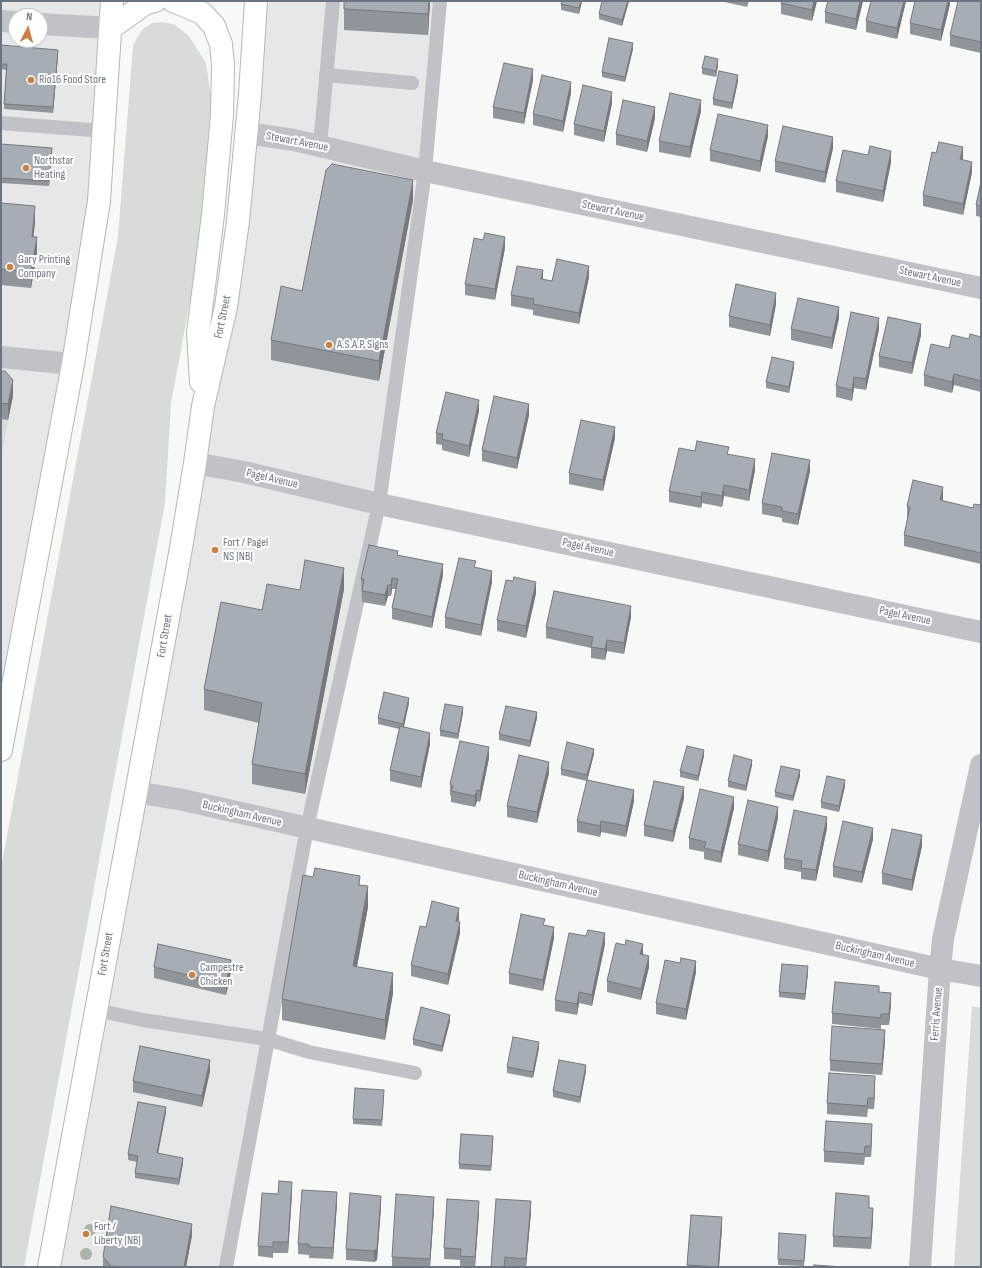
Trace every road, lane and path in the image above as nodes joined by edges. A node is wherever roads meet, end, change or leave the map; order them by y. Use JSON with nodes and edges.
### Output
{"nodes":[{"id":1,"x":112,"y":1,"type":"edge"},
{"id":2,"x":156,"y":1,"type":"edge"},
{"id":3,"x":173,"y":1,"type":"edge"},
{"id":4,"x":256,"y":1,"type":"edge"},
{"id":5,"x":333,"y":1,"type":"edge"},
{"id":6,"x":440,"y":1,"type":"edge"},
{"id":7,"x":48,"y":24,"type":"edge"},
{"id":8,"x":111,"y":28,"type":"junction"},
{"id":9,"x":326,"y":75,"type":"junction"},
{"id":10,"x":412,"y":83,"type":"dead end"},
{"id":11,"x":1,"y":123,"type":"edge"},
{"id":12,"x":104,"y":131,"type":"junction"},
{"id":13,"x":246,"y":133,"type":"junction"},
{"id":14,"x":320,"y":146,"type":"junction"},
{"id":15,"x":425,"y":171,"type":"junction"},
{"id":16,"x":981,"y":288,"type":"edge"},
{"id":17,"x":1,"y":357,"type":"edge"},
{"id":18,"x":73,"y":364,"type":"junction"},
{"id":19,"x":203,"y":406,"type":"junction"},
{"id":20,"x":195,"y":463,"type":"junction"},
{"id":21,"x":378,"y":504,"type":"junction"},
{"id":22,"x":981,"y":632,"type":"edge"},
{"id":23,"x":6,"y":692,"type":"edge"},
{"id":24,"x":1,"y":750,"type":"edge"},
{"id":25,"x":981,"y":765,"type":"edge"},
{"id":26,"x":136,"y":792,"type":"junction"},
{"id":27,"x":306,"y":828,"type":"junction"},
{"id":28,"x":940,"y":969,"type":"junction"},
{"id":29,"x":981,"y":976,"type":"edge"},
{"id":30,"x":96,"y":1010,"type":"junction"},
{"id":31,"x":267,"y":1039,"type":"junction"},
{"id":32,"x":415,"y":1073,"type":"dead end"},
{"id":33,"x":49,"y":1267,"type":"edge"},
{"id":34,"x":226,"y":1267,"type":"edge"},
{"id":35,"x":920,"y":1267,"type":"edge"}],
"edges":[{"from":1,"to":8,"type":"main road"},
{"from":2,"to":8,"type":"main road"},
{"from":3,"to":19,"type":"main road"},
{"from":4,"to":13,"type":"main road","name":"Fort Street"},
{"from":5,"to":9,"type":"lane"},
{"from":6,"to":15,"type":"lane"},
{"from":7,"to":8,"type":"street"},
{"from":8,"to":12,"type":"main road"},
{"from":9,"to":10,"type":"lane"},
{"from":9,"to":14,"type":"lane"},
{"from":11,"to":12,"type":"lane"},
{"from":12,"to":18,"type":"main road"},
{"from":13,"to":14,"type":"street","name":"Stewart Avenue"},
{"from":13,"to":19,"type":"main road","name":"Fort Street"},
{"from":14,"to":15,"type":"street","name":"Stewart Avenue"},
{"from":15,"to":16,"type":"street","name":"Stewart Avenue"},
{"from":15,"to":21,"type":"lane"},
{"from":17,"to":18,"type":"street"},
{"from":18,"to":23,"type":"main road"},
{"from":19,"to":20,"type":"main road","name":"Fort Street"},
{"from":20,"to":21,"type":"street","name":"Pagel Avenue"},
{"from":20,"to":26,"type":"main road","name":"Fort Street"},
{"from":21,"to":22,"type":"street","name":"Pagel Avenue"},
{"from":21,"to":27,"type":"lane"},
{"from":23,"to":24,"type":"main road"},
{"from":25,"to":28,"type":"street","name":"Ferris Avenue"},
{"from":26,"to":27,"type":"street","name":"Buckingham Avenue"},
{"from":26,"to":30,"type":"main road","name":"Fort Street"},
{"from":27,"to":28,"type":"street","name":"Buckingham Avenue"},
{"from":27,"to":31,"type":"lane"},
{"from":28,"to":29,"type":"street","name":"Buckingham Avenue"},
{"from":28,"to":35,"type":"street","name":"Ferris Avenue"},
{"from":30,"to":31,"type":"lane"},
{"from":30,"to":33,"type":"main road","name":"Fort Street"},
{"from":31,"to":32,"type":"lane"},
{"from":31,"to":34,"type":"lane"}]}
